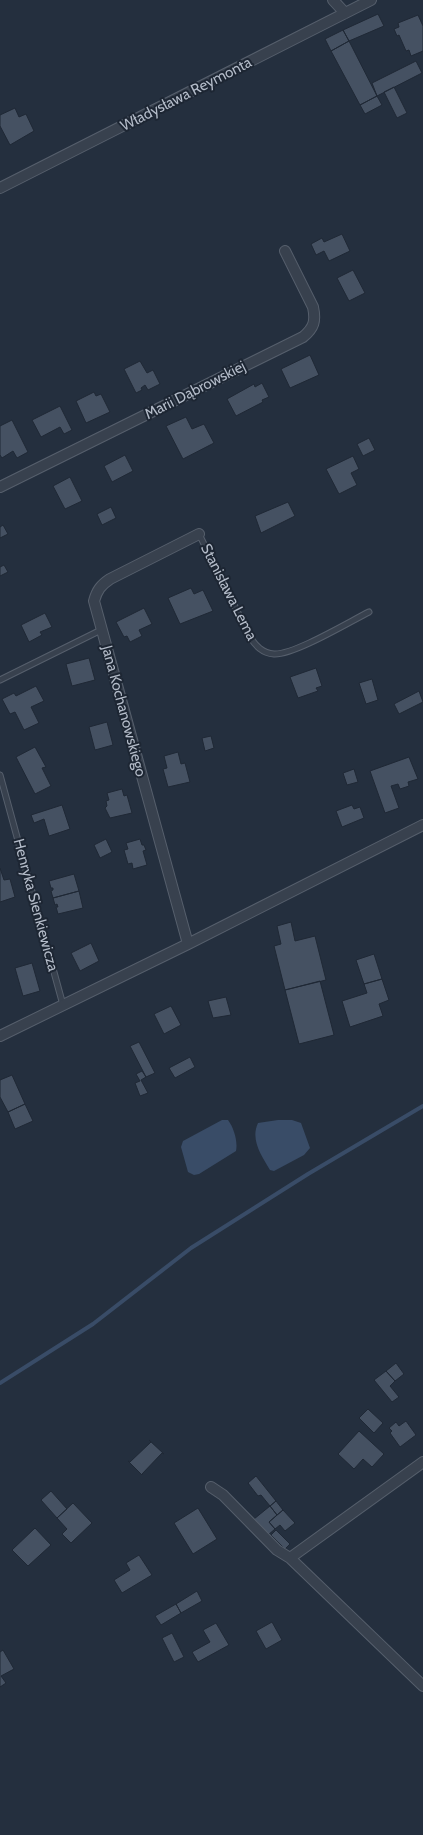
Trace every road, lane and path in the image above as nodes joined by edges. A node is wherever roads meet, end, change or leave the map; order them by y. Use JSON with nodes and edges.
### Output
{"nodes":[{"id":1,"x":333,"y":0,"type":"edge"},
{"id":2,"x":371,"y":0,"type":"edge"},
{"id":3,"x":345,"y":13,"type":"junction"},
{"id":4,"x":0,"y":188,"type":"edge"},
{"id":5,"x":285,"y":251,"type":"dead end"},
{"id":6,"x":0,"y":488,"type":"edge"},
{"id":7,"x":199,"y":534,"type":"joint"},
{"id":8,"x":369,"y":612,"type":"dead end"},
{"id":9,"x":101,"y":630,"type":"junction"},
{"id":10,"x":0,"y":680,"type":"edge"},
{"id":11,"x":0,"y":775,"type":"edge"},
{"id":12,"x":423,"y":825,"type":"edge"},
{"id":13,"x":188,"y":944,"type":"junction"},
{"id":14,"x":63,"y":1006,"type":"junction"},
{"id":15,"x":0,"y":1036,"type":"edge"},
{"id":16,"x":423,"y":1462,"type":"edge"},
{"id":17,"x":211,"y":1486,"type":"dead end"},
{"id":18,"x":290,"y":1558,"type":"junction"},
{"id":19,"x":423,"y":1686,"type":"edge"}],
"edges":[{"from":1,"to":3,"type":"street"},
{"from":2,"to":3,"type":"street","name":"Władysława Reymonta"},
{"from":3,"to":4,"type":"street","name":"Władysława Reymonta"},
{"from":5,"to":6,"type":"street","name":"Marii Dąbrowskiej"},
{"from":7,"to":8,"type":"lane","name":"Stanisława Lema"},
{"from":7,"to":9,"type":"street","name":"Jana Kochanowskiego"},
{"from":9,"to":10,"type":"lane"},
{"from":9,"to":13,"type":"street","name":"Jana Kochanowskiego"},
{"from":11,"to":14,"type":"lane","name":"Henryka Sienkiewicza"},
{"from":12,"to":13,"type":"street"},
{"from":13,"to":14,"type":"street"},
{"from":14,"to":15,"type":"street"},
{"from":16,"to":18,"type":"street"},
{"from":17,"to":18,"type":"street"},
{"from":18,"to":19,"type":"street"}]}
